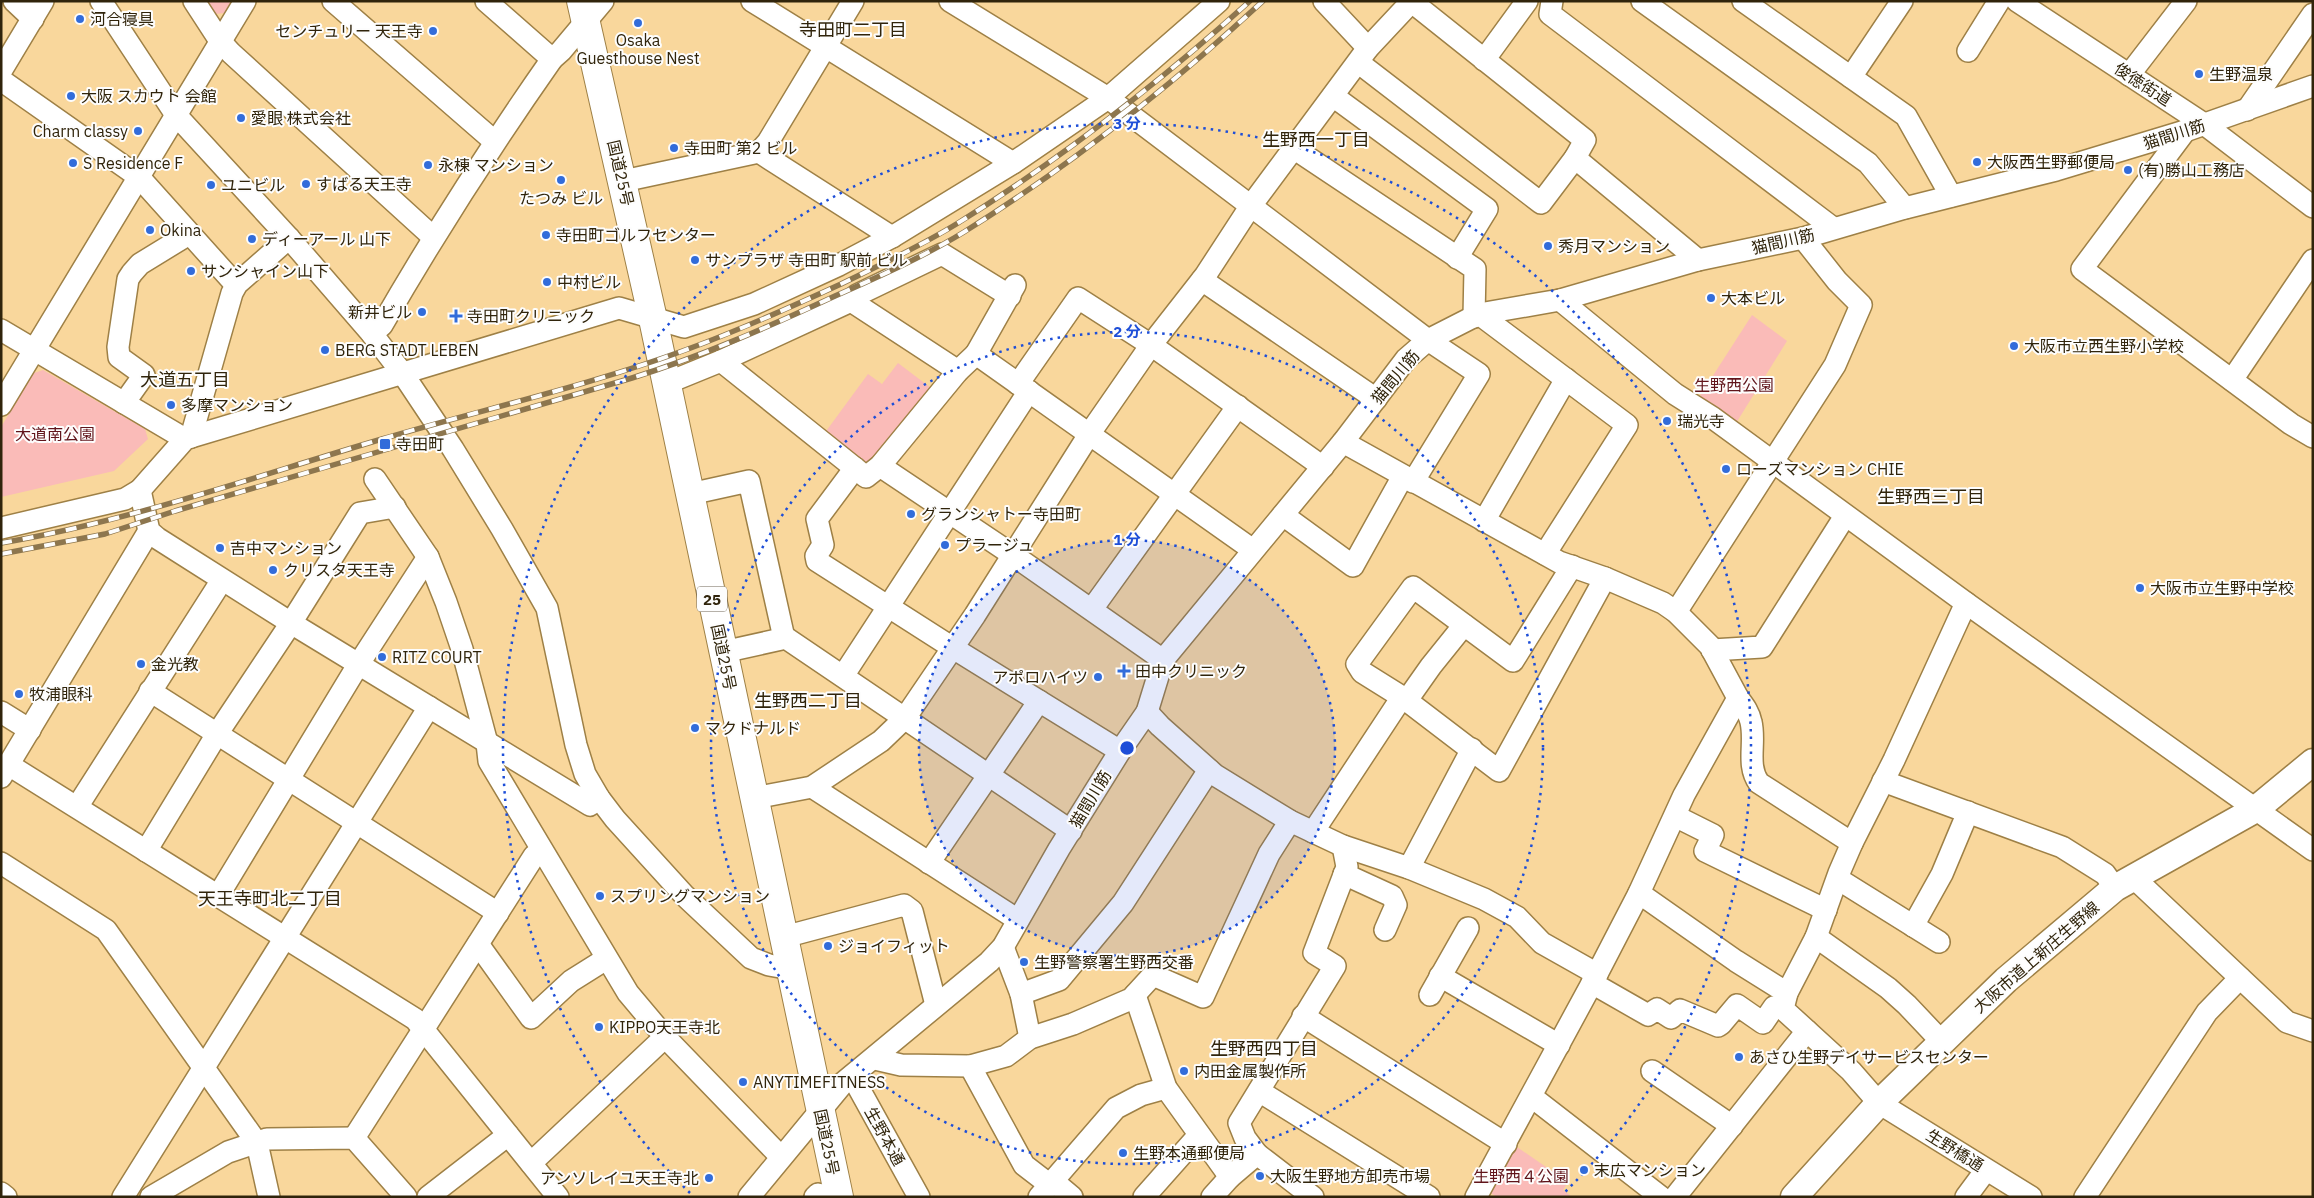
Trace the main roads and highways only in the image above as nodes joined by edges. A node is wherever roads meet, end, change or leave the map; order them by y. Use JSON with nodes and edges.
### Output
{"nodes":[{"id":1,"x":590,"y":8,"type":"edge"},
{"id":2,"x":2313,"y":762,"type":"edge"},
{"id":3,"x":824,"y":1196,"type":"edge"},
{"id":4,"x":1794,"y":1197,"type":"edge"}],
"edges":[{"from":1,"to":3,"type":"highway","name":"国道25号","number":"25"},
{"from":2,"to":4,"type":"main road","name":"大阪市道上新庄生野線"}]}
